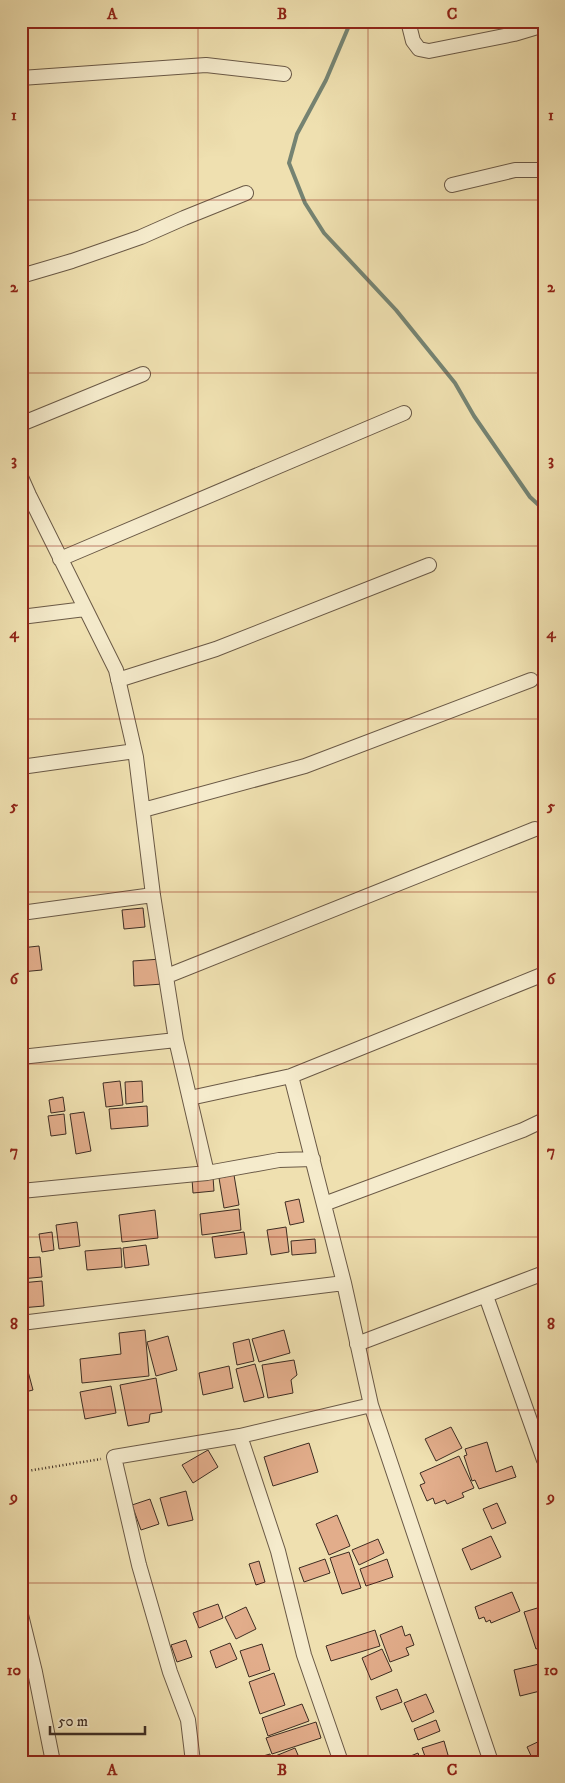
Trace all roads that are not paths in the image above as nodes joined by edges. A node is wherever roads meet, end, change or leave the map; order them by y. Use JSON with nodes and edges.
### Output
{"nodes":[{"id":1,"x":408,"y":21,"type":"edge"},
{"id":2,"x":544,"y":25,"type":"edge"},
{"id":3,"x":284,"y":74,"type":"dead end"},
{"id":4,"x":21,"y":78,"type":"edge"},
{"id":5,"x":544,"y":170,"type":"edge"},
{"id":6,"x":452,"y":185,"type":"dead end"},
{"id":7,"x":246,"y":193,"type":"dead end"},
{"id":8,"x":21,"y":276,"type":"edge"},
{"id":9,"x":143,"y":374,"type":"dead end"},
{"id":10,"x":404,"y":413,"type":"dead end"},
{"id":11,"x":21,"y":424,"type":"edge"},
{"id":12,"x":21,"y":478,"type":"edge"},
{"id":13,"x":60,"y":559,"type":"junction"},
{"id":14,"x":429,"y":566,"type":"dead end"},
{"id":15,"x":85,"y":609,"type":"junction"},
{"id":16,"x":21,"y":617,"type":"edge"},
{"id":17,"x":118,"y":680,"type":"junction"},
{"id":18,"x":530,"y":680,"type":"dead end"},
{"id":19,"x":136,"y":756,"type":"junction"},
{"id":20,"x":21,"y":767,"type":"edge"},
{"id":21,"x":143,"y":810,"type":"junction"},
{"id":22,"x":535,"y":829,"type":"dead end"},
{"id":23,"x":153,"y":895,"type":"junction"},
{"id":24,"x":21,"y":913,"type":"edge"},
{"id":25,"x":544,"y":974,"type":"edge"},
{"id":26,"x":167,"y":976,"type":"junction"},
{"id":27,"x":176,"y":1040,"type":"junction"},
{"id":28,"x":21,"y":1057,"type":"edge"},
{"id":29,"x":291,"y":1076,"type":"junction"},
{"id":30,"x":190,"y":1098,"type":"junction"},
{"id":31,"x":544,"y":1120,"type":"edge"},
{"id":32,"x":314,"y":1159,"type":"junction"},
{"id":33,"x":207,"y":1174,"type":"junction"},
{"id":34,"x":21,"y":1191,"type":"edge"},
{"id":35,"x":324,"y":1204,"type":"junction"},
{"id":36,"x":544,"y":1273,"type":"edge"},
{"id":37,"x":344,"y":1283,"type":"junction"},
{"id":38,"x":486,"y":1296,"type":"junction"},
{"id":39,"x":21,"y":1323,"type":"edge"},
{"id":40,"x":357,"y":1344,"type":"junction"},
{"id":41,"x":371,"y":1405,"type":"junction"},
{"id":42,"x":538,"y":1427,"type":"edge"},
{"id":43,"x":240,"y":1436,"type":"junction"},
{"id":44,"x":544,"y":1460,"type":"edge"},
{"id":45,"x":21,"y":1615,"type":"edge"},
{"id":46,"x":53,"y":1762,"type":"edge"},
{"id":47,"x":194,"y":1762,"type":"edge"},
{"id":48,"x":341,"y":1762,"type":"edge"},
{"id":49,"x":491,"y":1762,"type":"edge"}],
"edges":[{"from":1,"to":2,"type":"street"},
{"from":3,"to":4,"type":"street"},
{"from":5,"to":6,"type":"street"},
{"from":7,"to":8,"type":"street"},
{"from":9,"to":11,"type":"street"},
{"from":10,"to":13,"type":"street"},
{"from":12,"to":13,"type":"street"},
{"from":13,"to":15,"type":"street"},
{"from":14,"to":17,"type":"street"},
{"from":15,"to":16,"type":"street"},
{"from":15,"to":17,"type":"street"},
{"from":17,"to":19,"type":"street"},
{"from":18,"to":21,"type":"street"},
{"from":19,"to":20,"type":"street"},
{"from":19,"to":21,"type":"street"},
{"from":21,"to":23,"type":"street"},
{"from":22,"to":26,"type":"street"},
{"from":23,"to":24,"type":"street"},
{"from":23,"to":26,"type":"street"},
{"from":25,"to":29,"type":"street"},
{"from":26,"to":27,"type":"street"},
{"from":27,"to":28,"type":"street"},
{"from":27,"to":30,"type":"street"},
{"from":29,"to":30,"type":"street"},
{"from":29,"to":32,"type":"street"},
{"from":30,"to":33,"type":"street"},
{"from":31,"to":35,"type":"street"},
{"from":32,"to":33,"type":"street"},
{"from":32,"to":35,"type":"street"},
{"from":33,"to":34,"type":"street"},
{"from":35,"to":37,"type":"street"},
{"from":36,"to":38,"type":"street"},
{"from":37,"to":39,"type":"street"},
{"from":37,"to":40,"type":"street"},
{"from":38,"to":40,"type":"street"},
{"from":38,"to":42,"type":"street"},
{"from":40,"to":41,"type":"street"},
{"from":41,"to":43,"type":"street"},
{"from":41,"to":49,"type":"street"},
{"from":42,"to":44,"type":"street"},
{"from":43,"to":47,"type":"street"},
{"from":43,"to":48,"type":"street"},
{"from":45,"to":46,"type":"street"}]}
